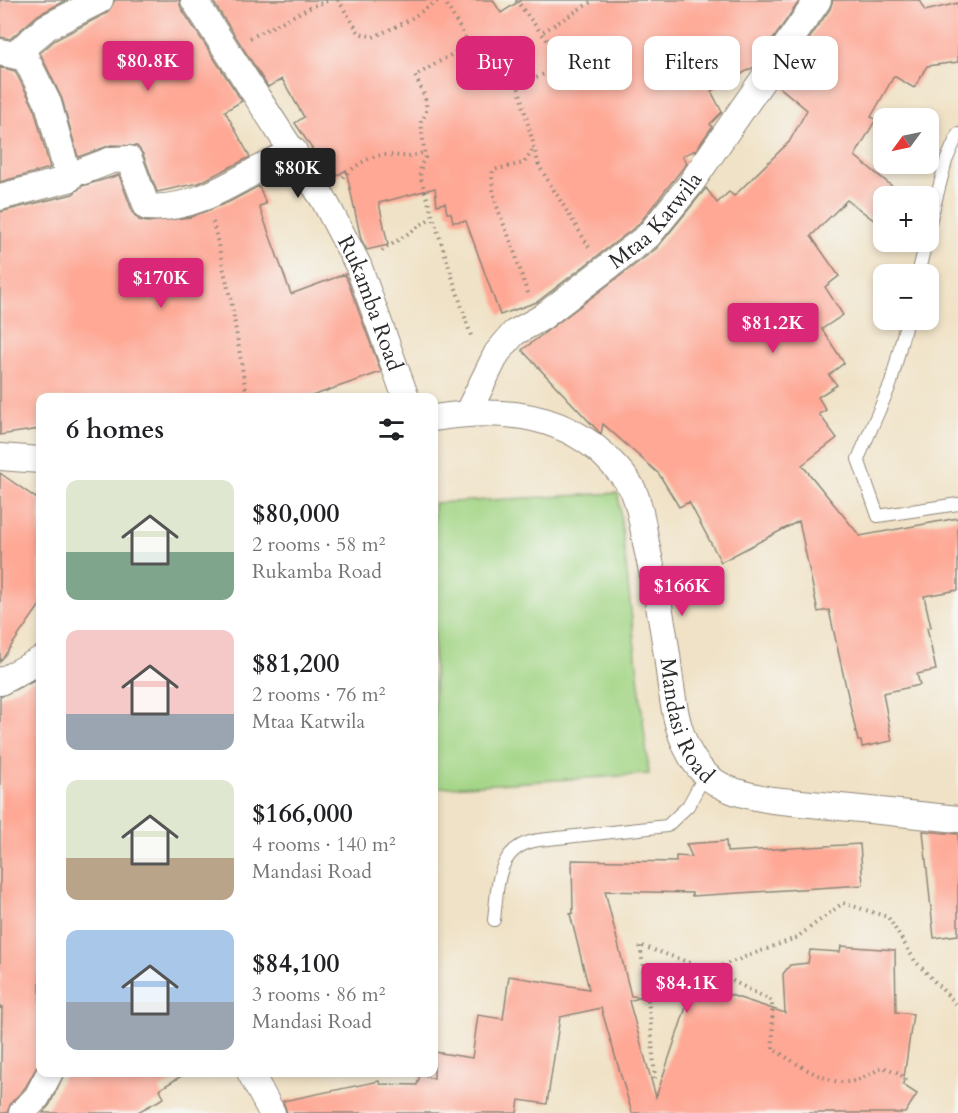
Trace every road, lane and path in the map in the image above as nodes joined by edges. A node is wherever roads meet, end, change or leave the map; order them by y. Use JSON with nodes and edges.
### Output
{"nodes":[{"id":1,"x":100,"y":0,"type":"edge"},
{"id":2,"x":194,"y":0,"type":"edge"},
{"id":3,"x":330,"y":0,"type":"edge"},
{"id":4,"x":338,"y":0,"type":"edge"},
{"id":5,"x":439,"y":0,"type":"edge"},
{"id":6,"x":444,"y":0,"type":"edge"},
{"id":7,"x":516,"y":0,"type":"edge"},
{"id":8,"x":594,"y":0,"type":"edge"},
{"id":9,"x":818,"y":0,"type":"edge"},
{"id":10,"x":541,"y":33,"type":"junction"},
{"id":11,"x":226,"y":51,"type":"junction"},
{"id":12,"x":0,"y":52,"type":"edge"},
{"id":13,"x":26,"y":58,"type":"junction"},
{"id":14,"x":958,"y":134,"type":"edge"},
{"id":15,"x":533,"y":149,"type":"junction"},
{"id":16,"x":294,"y":152,"type":"junction"},
{"id":17,"x":424,"y":152,"type":"junction"},
{"id":18,"x":82,"y":171,"type":"dead end"},
{"id":19,"x":939,"y":188,"type":"edge"},
{"id":20,"x":0,"y":197,"type":"edge"},
{"id":21,"x":202,"y":199,"type":"junction"},
{"id":22,"x":324,"y":200,"type":"junction"},
{"id":23,"x":431,"y":218,"type":"junction"},
{"id":24,"x":358,"y":265,"type":"junction"},
{"id":25,"x":606,"y":270,"type":"junction"},
{"id":26,"x":541,"y":318,"type":"junction"},
{"id":27,"x":904,"y":330,"type":"edge"},
{"id":28,"x":472,"y":341,"type":"dead end"},
{"id":29,"x":246,"y":393,"type":"edge"},
{"id":30,"x":404,"y":393,"type":"edge"},
{"id":31,"x":468,"y":412,"type":"junction"},
{"id":32,"x":438,"y":417,"type":"edge"},
{"id":33,"x":0,"y":457,"type":"edge"},
{"id":34,"x":36,"y":460,"type":"edge"},
{"id":35,"x":958,"y":504,"type":"edge"},
{"id":36,"x":36,"y":662,"type":"edge"},
{"id":37,"x":0,"y":682,"type":"edge"},
{"id":38,"x":705,"y":775,"type":"junction"},
{"id":39,"x":958,"y":819,"type":"edge"},
{"id":40,"x":494,"y":920,"type":"dead end"},
{"id":41,"x":711,"y":970,"type":"junction"},
{"id":42,"x":958,"y":1006,"type":"edge"},
{"id":43,"x":47,"y":1077,"type":"edge"},
{"id":44,"x":253,"y":1077,"type":"edge"},
{"id":45,"x":655,"y":1079,"type":"dead end"},
{"id":46,"x":908,"y":1081,"type":"dead end"},
{"id":47,"x":22,"y":1113,"type":"edge"},
{"id":48,"x":273,"y":1113,"type":"edge"}],
"edges":[{"from":1,"to":13,"type":"street"},
{"from":2,"to":11,"type":"street","name":"Rukamba Road"},
{"from":3,"to":11,"type":"path"},
{"from":4,"to":5,"type":"path"},
{"from":6,"to":17,"type":"path"},
{"from":7,"to":10,"type":"path"},
{"from":8,"to":10,"type":"path"},
{"from":9,"to":25,"type":"street","name":"Mtaa Katwila"},
{"from":10,"to":15,"type":"path"},
{"from":11,"to":16,"type":"street","name":"Rukamba Road"},
{"from":12,"to":13,"type":"street"},
{"from":13,"to":20,"type":"street"},
{"from":14,"to":19,"type":"lane"},
{"from":15,"to":25,"type":"path"},
{"from":15,"to":26,"type":"path"},
{"from":16,"to":21,"type":"street"},
{"from":16,"to":22,"type":"street","name":"Rukamba Road"},
{"from":17,"to":22,"type":"path"},
{"from":17,"to":23,"type":"path"},
{"from":18,"to":21,"type":"street"},
{"from":21,"to":29,"type":"path"},
{"from":22,"to":24,"type":"street","name":"Rukamba Road"},
{"from":23,"to":24,"type":"path"},
{"from":23,"to":28,"type":"path"},
{"from":24,"to":30,"type":"street","name":"Rukamba Road"},
{"from":25,"to":26,"type":"street","name":"Mtaa Katwila"},
{"from":26,"to":31,"type":"street","name":"Mtaa Katwila"},
{"from":27,"to":35,"type":"lane"},
{"from":31,"to":32,"type":"street","name":"Mandasi Road"},
{"from":31,"to":38,"type":"street","name":"Mandasi Road"},
{"from":33,"to":34,"type":"street"},
{"from":36,"to":37,"type":"street"},
{"from":38,"to":39,"type":"street","name":"Mandasi Road"},
{"from":38,"to":40,"type":"lane"},
{"from":41,"to":42,"type":"path"},
{"from":41,"to":45,"type":"path"},
{"from":41,"to":46,"type":"path"},
{"from":43,"to":47,"type":"street"},
{"from":44,"to":48,"type":"street"}]}
